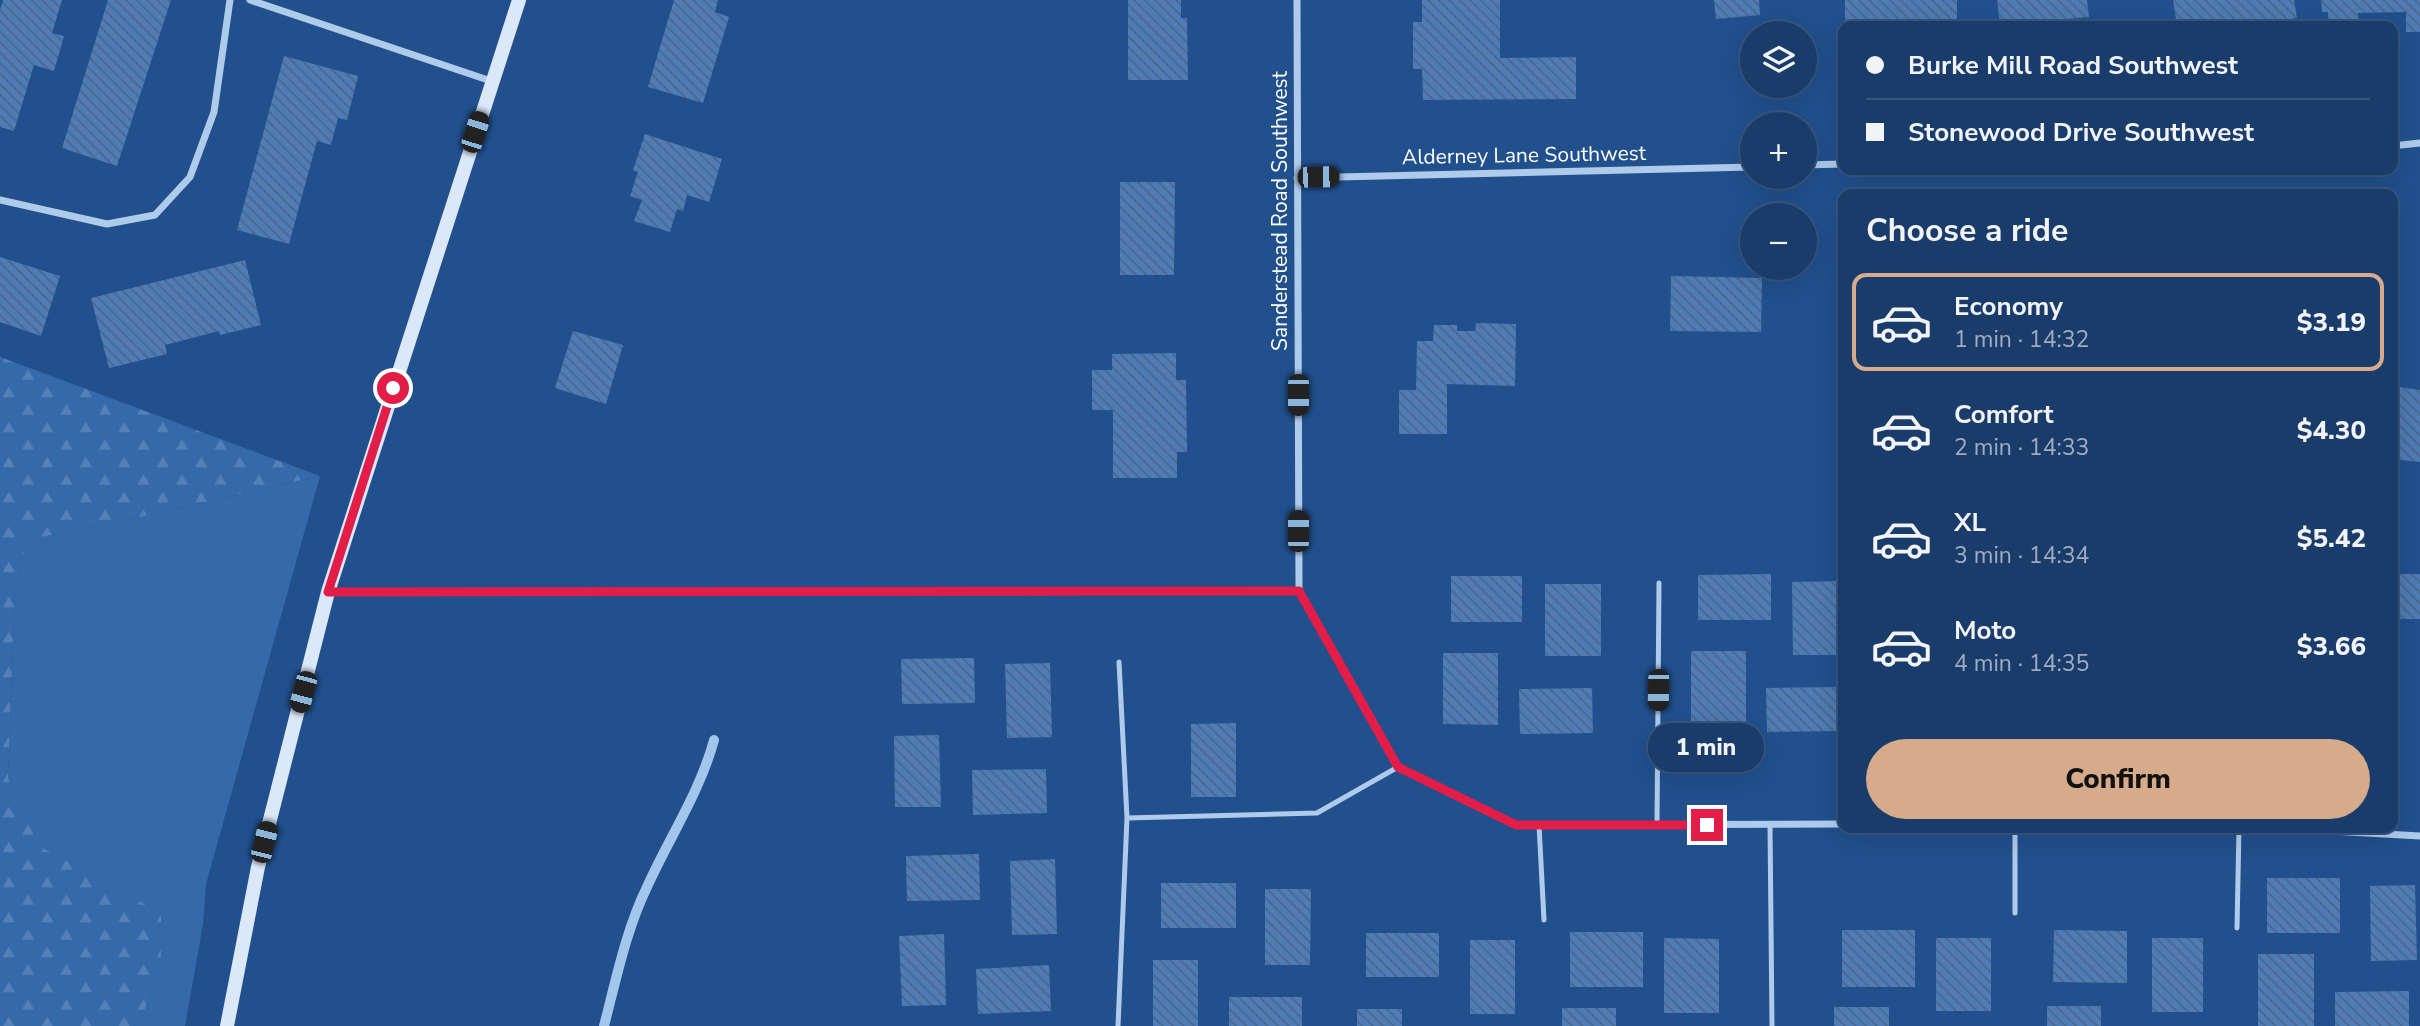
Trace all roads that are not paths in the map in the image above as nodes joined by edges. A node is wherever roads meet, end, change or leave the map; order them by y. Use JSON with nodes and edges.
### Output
{"nodes":[{"id":1,"x":230,"y":0,"type":"edge"},
{"id":2,"x":250,"y":0,"type":"edge"},
{"id":3,"x":519,"y":0,"type":"edge"},
{"id":4,"x":1297,"y":0,"type":"edge"},
{"id":5,"x":491,"y":81,"type":"junction"},
{"id":6,"x":2420,"y":143,"type":"edge"},
{"id":7,"x":2398,"y":145,"type":"edge"},
{"id":8,"x":1838,"y":164,"type":"edge"},
{"id":9,"x":1817,"y":165,"type":"edge"},
{"id":10,"x":1740,"y":167,"type":"edge"},
{"id":11,"x":1297,"y":178,"type":"junction"},
{"id":12,"x":0,"y":200,"type":"edge"},
{"id":13,"x":1659,"y":583,"type":"dead end"},
{"id":14,"x":1299,"y":591,"type":"junction"},
{"id":15,"x":328,"y":592,"type":"junction"},
{"id":16,"x":1119,"y":662,"type":"dead end"},
{"id":17,"x":1398,"y":767,"type":"junction"},
{"id":18,"x":1127,"y":818,"type":"junction"},
{"id":19,"x":1838,"y":824,"type":"edge"},
{"id":20,"x":1539,"y":825,"type":"junction"},
{"id":21,"x":1657,"y":825,"type":"junction"},
{"id":22,"x":1770,"y":825,"type":"junction"},
{"id":23,"x":2015,"y":833,"type":"edge"},
{"id":24,"x":2239,"y":833,"type":"edge"},
{"id":25,"x":2366,"y":833,"type":"edge"},
{"id":26,"x":2420,"y":836,"type":"edge"},
{"id":27,"x":2015,"y":913,"type":"dead end"},
{"id":28,"x":1544,"y":920,"type":"dead end"},
{"id":29,"x":2237,"y":928,"type":"dead end"},
{"id":30,"x":227,"y":1026,"type":"edge"},
{"id":31,"x":1118,"y":1026,"type":"edge"},
{"id":32,"x":1772,"y":1026,"type":"edge"}],
"edges":[{"from":1,"to":12,"type":"street"},
{"from":2,"to":5,"type":"street"},
{"from":3,"to":5,"type":"street"},
{"from":4,"to":11,"type":"street","name":"Sanderstead Road Southwest"},
{"from":5,"to":15,"type":"street"},
{"from":6,"to":7,"type":"street"},
{"from":8,"to":9,"type":"street"},
{"from":10,"to":11,"type":"street","name":"Alderney Lane Southwest"},
{"from":11,"to":14,"type":"street","name":"Sanderstead Road Southwest"},
{"from":13,"to":21,"type":"lane"},
{"from":14,"to":15,"type":"street"},
{"from":14,"to":17,"type":"street"},
{"from":15,"to":30,"type":"street"},
{"from":16,"to":18,"type":"lane"},
{"from":17,"to":18,"type":"lane"},
{"from":17,"to":20,"type":"street"},
{"from":18,"to":31,"type":"lane"},
{"from":19,"to":22,"type":"street"},
{"from":20,"to":21,"type":"street"},
{"from":20,"to":28,"type":"lane"},
{"from":21,"to":22,"type":"street"},
{"from":22,"to":32,"type":"lane"},
{"from":23,"to":27,"type":"lane"},
{"from":24,"to":29,"type":"lane"},
{"from":25,"to":26,"type":"street"}]}
